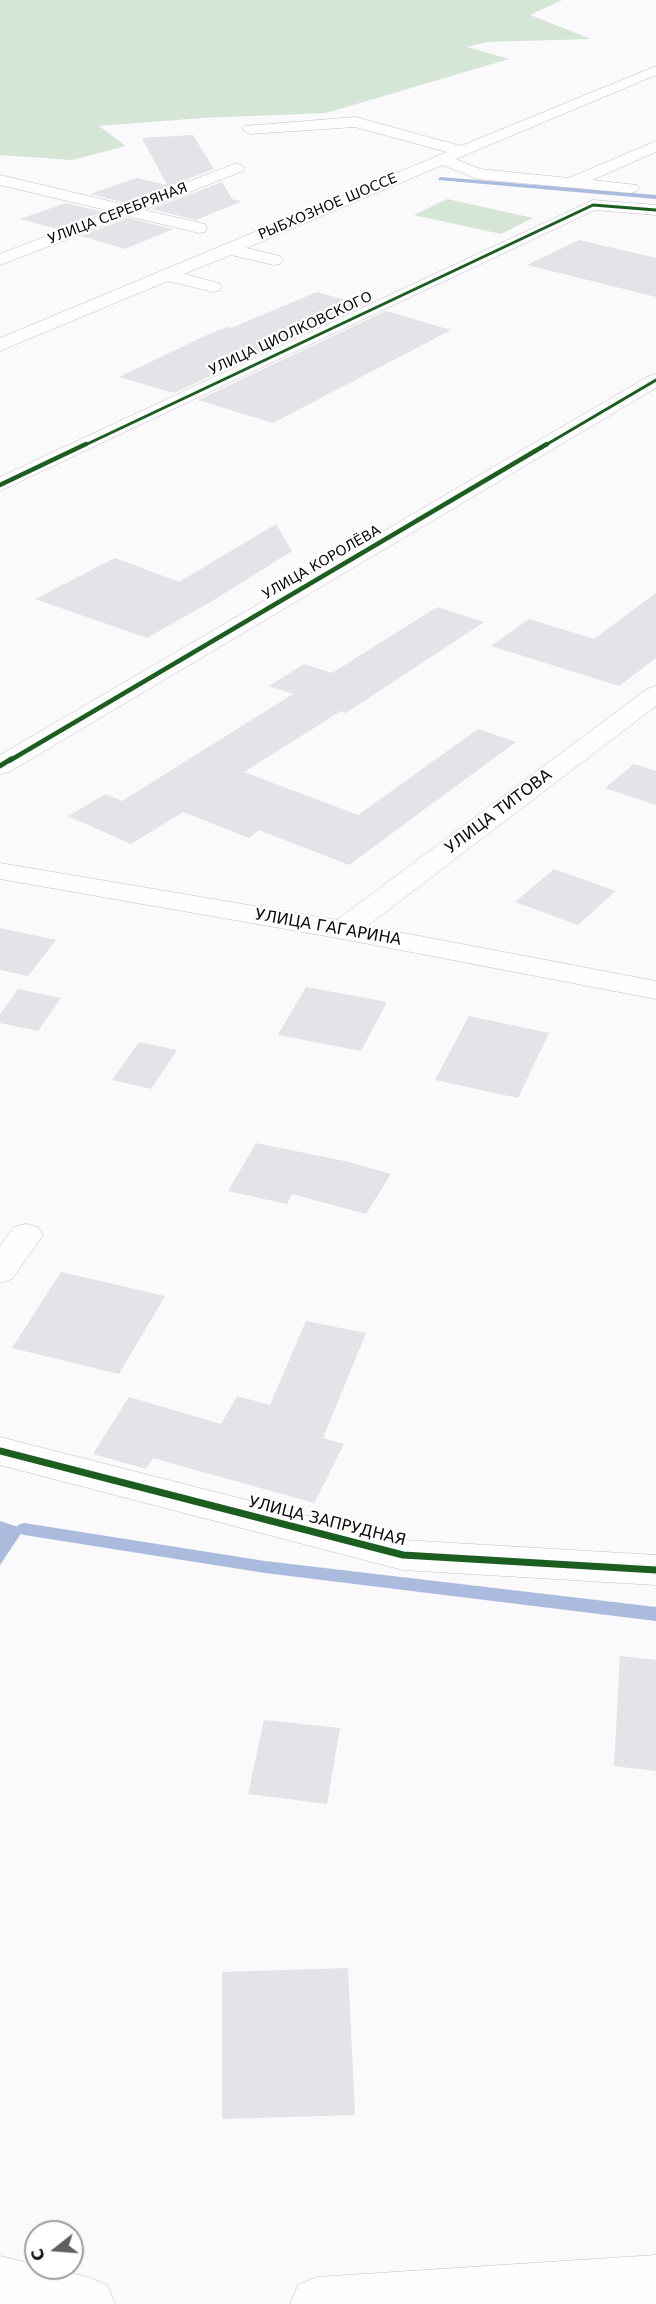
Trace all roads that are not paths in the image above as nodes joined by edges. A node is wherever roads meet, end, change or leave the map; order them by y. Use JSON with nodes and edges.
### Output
{"nodes":[{"id":1,"x":656,"y":70,"type":"edge"},
{"id":2,"x":250,"y":129,"type":"dead end"},
{"id":3,"x":656,"y":146,"type":"edge"},
{"id":4,"x":464,"y":152,"type":"junction"},
{"id":5,"x":444,"y":160,"type":"junction"},
{"id":6,"x":237,"y":168,"type":"dead end"},
{"id":7,"x":0,"y":180,"type":"edge"},
{"id":8,"x":573,"y":182,"type":"junction"},
{"id":9,"x":644,"y":189,"type":"dead end"},
{"id":10,"x":126,"y":210,"type":"junction"},
{"id":11,"x":656,"y":210,"type":"edge"},
{"id":12,"x":199,"y":228,"type":"dead end"},
{"id":13,"x":229,"y":249,"type":"junction"},
{"id":14,"x":0,"y":260,"type":"edge"},
{"id":15,"x":274,"y":260,"type":"dead end"},
{"id":16,"x":165,"y":275,"type":"junction"},
{"id":17,"x":213,"y":287,"type":"dead end"},
{"id":18,"x":0,"y":345,"type":"edge"},
{"id":19,"x":656,"y":380,"type":"edge"},
{"id":20,"x":0,"y":484,"type":"edge"},
{"id":21,"x":656,"y":694,"type":"edge"},
{"id":22,"x":0,"y":766,"type":"edge"},
{"id":23,"x":0,"y":871,"type":"edge"},
{"id":24,"x":343,"y":930,"type":"junction"},
{"id":25,"x":656,"y":990,"type":"edge"},
{"id":26,"x":26,"y":1235,"type":"dead end"},
{"id":27,"x":0,"y":1271,"type":"edge"},
{"id":28,"x":0,"y":1451,"type":"edge"},
{"id":29,"x":656,"y":1570,"type":"edge"},
{"id":30,"x":656,"y":2281,"type":"edge"},
{"id":31,"x":0,"y":2282,"type":"edge"},
{"id":32,"x":88,"y":2304,"type":"edge"},
{"id":33,"x":316,"y":2304,"type":"edge"}],
"edges":[{"from":1,"to":4,"type":"street","name":"РЫБХОЗНОЕ ШОССЕ"},
{"from":2,"to":4,"type":"street"},
{"from":3,"to":8,"type":"street"},
{"from":4,"to":5,"type":"street","name":"РЫБХОЗНОЕ ШОССЕ"},
{"from":5,"to":8,"type":"street"},
{"from":5,"to":13,"type":"street","name":"РЫБХОЗНОЕ ШОССЕ"},
{"from":6,"to":10,"type":"street","name":"УЛИЦА СЕРЕБРЯНАЯ"},
{"from":7,"to":10,"type":"street"},
{"from":8,"to":9,"type":"street"},
{"from":10,"to":12,"type":"street"},
{"from":10,"to":14,"type":"street","name":"УЛИЦА СЕРЕБРЯНАЯ"},
{"from":11,"to":20,"type":"street","name":"УЛИЦА ЦИОЛКОВСКОГО"},
{"from":13,"to":15,"type":"street"},
{"from":13,"to":16,"type":"street","name":"РЫБХОЗНОЕ ШОССЕ"},
{"from":16,"to":17,"type":"street"},
{"from":16,"to":18,"type":"street","name":"РЫБХОЗНОЕ ШОССЕ"},
{"from":19,"to":22,"type":"street","name":"УЛИЦА КОРОЛЁВА"},
{"from":21,"to":24,"type":"street","name":"УЛИЦА ТИТОВА"},
{"from":23,"to":24,"type":"street","name":"УЛИЦА ГАГАРИНА"},
{"from":24,"to":25,"type":"street","name":"УЛИЦА ГАГАРИНА"},
{"from":26,"to":27,"type":"street"},
{"from":28,"to":29,"type":"street","name":"УЛИЦА ЗАПРУДНАЯ"},
{"from":30,"to":33,"type":"street"},
{"from":31,"to":32,"type":"street"}]}
